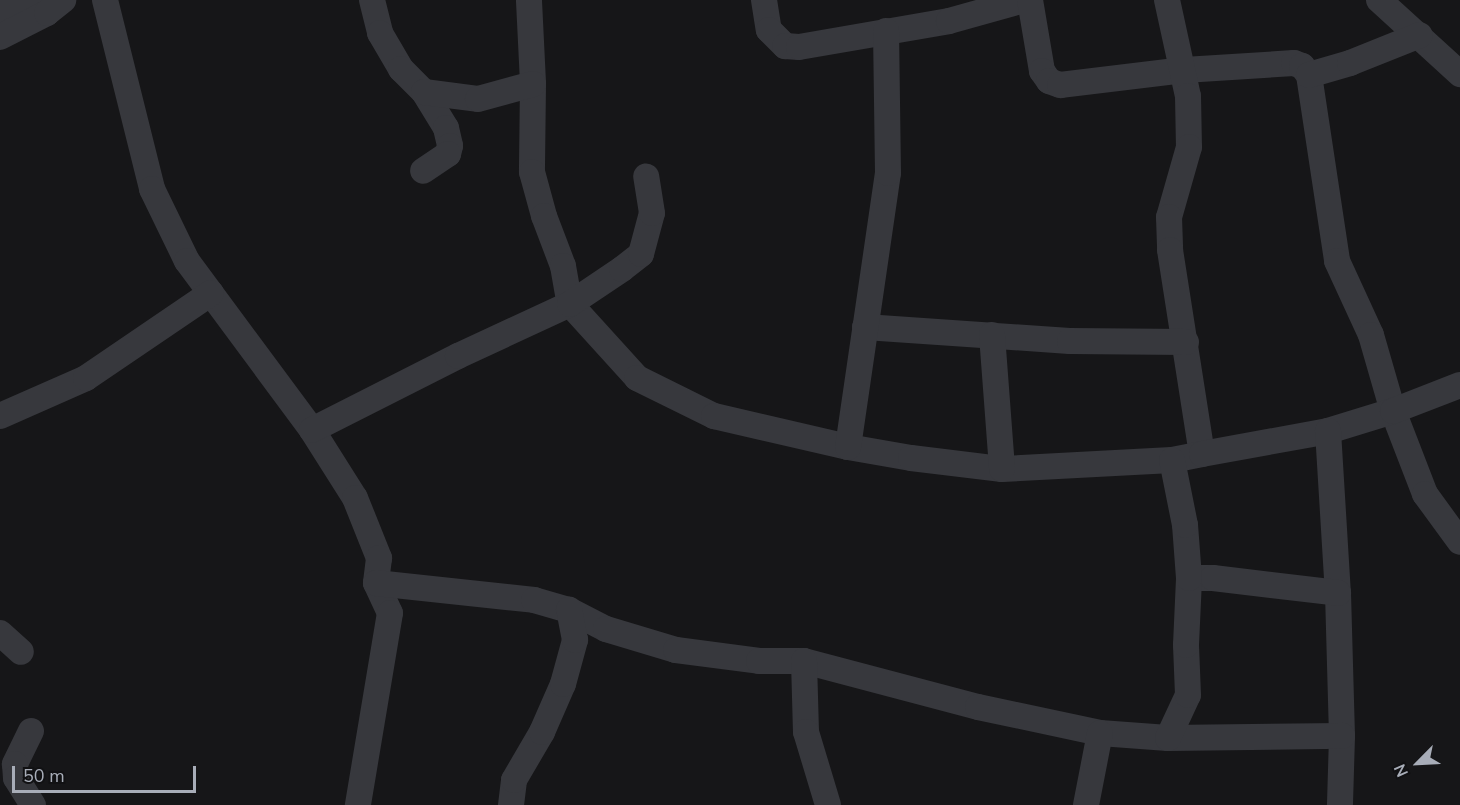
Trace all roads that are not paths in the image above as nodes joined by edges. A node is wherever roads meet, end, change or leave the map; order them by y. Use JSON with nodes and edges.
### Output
{"nodes":[{"id":1,"x":372,"y":0,"type":"edge"},
{"id":2,"x":525,"y":0,"type":"edge"},
{"id":3,"x":764,"y":0,"type":"edge"},
{"id":4,"x":1024,"y":0,"type":"edge"},
{"id":5,"x":1030,"y":0,"type":"edge"},
{"id":6,"x":1167,"y":0,"type":"edge"},
{"id":7,"x":1379,"y":0,"type":"edge"},
{"id":8,"x":111,"y":2,"type":"edge"},
{"id":9,"x":55,"y":7,"type":"edge"},
{"id":10,"x":0,"y":10,"type":"edge"},
{"id":11,"x":886,"y":30,"type":"junction"},
{"id":12,"x":1420,"y":35,"type":"junction"},
{"id":13,"x":0,"y":37,"type":"edge"},
{"id":14,"x":1184,"y":70,"type":"junction"},
{"id":15,"x":1460,"y":74,"type":"edge"},
{"id":16,"x":1309,"y":75,"type":"junction"},
{"id":17,"x":533,"y":84,"type":"junction"},
{"id":18,"x":424,"y":92,"type":"junction"},
{"id":19,"x":423,"y":171,"type":"dead end"},
{"id":20,"x":646,"y":176,"type":"dead end"},
{"id":21,"x":211,"y":293,"type":"junction"},
{"id":22,"x":570,"y":304,"type":"junction"},
{"id":23,"x":865,"y":327,"type":"junction"},
{"id":24,"x":992,"y":335,"type":"junction"},
{"id":25,"x":1186,"y":342,"type":"junction"},
{"id":26,"x":1460,"y":385,"type":"edge"},
{"id":27,"x":1393,"y":411,"type":"junction"},
{"id":28,"x":0,"y":416,"type":"edge"},
{"id":29,"x":312,"y":430,"type":"junction"},
{"id":30,"x":1328,"y":430,"type":"junction"},
{"id":31,"x":848,"y":447,"type":"junction"},
{"id":32,"x":1202,"y":454,"type":"junction"},
{"id":33,"x":1172,"y":460,"type":"junction"},
{"id":34,"x":1002,"y":469,"type":"junction"},
{"id":35,"x":1460,"y":542,"type":"edge"},
{"id":36,"x":1189,"y":578,"type":"junction"},
{"id":37,"x":376,"y":583,"type":"junction"},
{"id":38,"x":1338,"y":593,"type":"junction"},
{"id":39,"x":569,"y":610,"type":"junction"},
{"id":40,"x":0,"y":633,"type":"edge"},
{"id":41,"x":21,"y":652,"type":"dead end"},
{"id":42,"x":804,"y":661,"type":"junction"},
{"id":43,"x":31,"y":731,"type":"dead end"},
{"id":44,"x":1100,"y":733,"type":"junction"},
{"id":45,"x":1342,"y":736,"type":"junction"},
{"id":46,"x":1168,"y":738,"type":"junction"},
{"id":47,"x":33,"y":805,"type":"edge"},
{"id":48,"x":358,"y":805,"type":"edge"},
{"id":49,"x":511,"y":805,"type":"edge"},
{"id":50,"x":828,"y":805,"type":"edge"},
{"id":51,"x":1086,"y":805,"type":"edge"},
{"id":52,"x":1340,"y":805,"type":"edge"}],
"edges":[{"from":1,"to":18,"type":"street"},
{"from":2,"to":17,"type":"street"},
{"from":3,"to":11,"type":"street"},
{"from":4,"to":11,"type":"street"},
{"from":5,"to":14,"type":"street"},
{"from":6,"to":14,"type":"street"},
{"from":7,"to":12,"type":"street"},
{"from":8,"to":21,"type":"street"},
{"from":9,"to":10,"type":"street"},
{"from":9,"to":13,"type":"street"},
{"from":11,"to":23,"type":"street"},
{"from":12,"to":15,"type":"street"},
{"from":12,"to":16,"type":"street"},
{"from":14,"to":16,"type":"street"},
{"from":14,"to":25,"type":"street"},
{"from":16,"to":27,"type":"street"},
{"from":17,"to":18,"type":"street"},
{"from":17,"to":22,"type":"street"},
{"from":18,"to":19,"type":"street"},
{"from":20,"to":22,"type":"street"},
{"from":21,"to":28,"type":"street"},
{"from":21,"to":29,"type":"street"},
{"from":22,"to":29,"type":"street"},
{"from":22,"to":31,"type":"street"},
{"from":23,"to":24,"type":"street"},
{"from":23,"to":31,"type":"street"},
{"from":24,"to":25,"type":"street"},
{"from":24,"to":34,"type":"street"},
{"from":25,"to":32,"type":"street"},
{"from":26,"to":27,"type":"street"},
{"from":27,"to":30,"type":"street"},
{"from":27,"to":35,"type":"street"},
{"from":29,"to":37,"type":"street"},
{"from":30,"to":32,"type":"street"},
{"from":30,"to":38,"type":"street"},
{"from":31,"to":34,"type":"street"},
{"from":32,"to":33,"type":"street"},
{"from":33,"to":34,"type":"street"},
{"from":33,"to":36,"type":"street"},
{"from":36,"to":38,"type":"street"},
{"from":36,"to":46,"type":"street"},
{"from":37,"to":39,"type":"street"},
{"from":37,"to":48,"type":"street"},
{"from":38,"to":45,"type":"street"},
{"from":39,"to":42,"type":"street"},
{"from":39,"to":49,"type":"street"},
{"from":40,"to":41,"type":"street"},
{"from":42,"to":44,"type":"street"},
{"from":42,"to":50,"type":"street"},
{"from":43,"to":47,"type":"street"},
{"from":44,"to":46,"type":"street"},
{"from":44,"to":51,"type":"street"},
{"from":45,"to":46,"type":"street"},
{"from":45,"to":52,"type":"street"}]}
